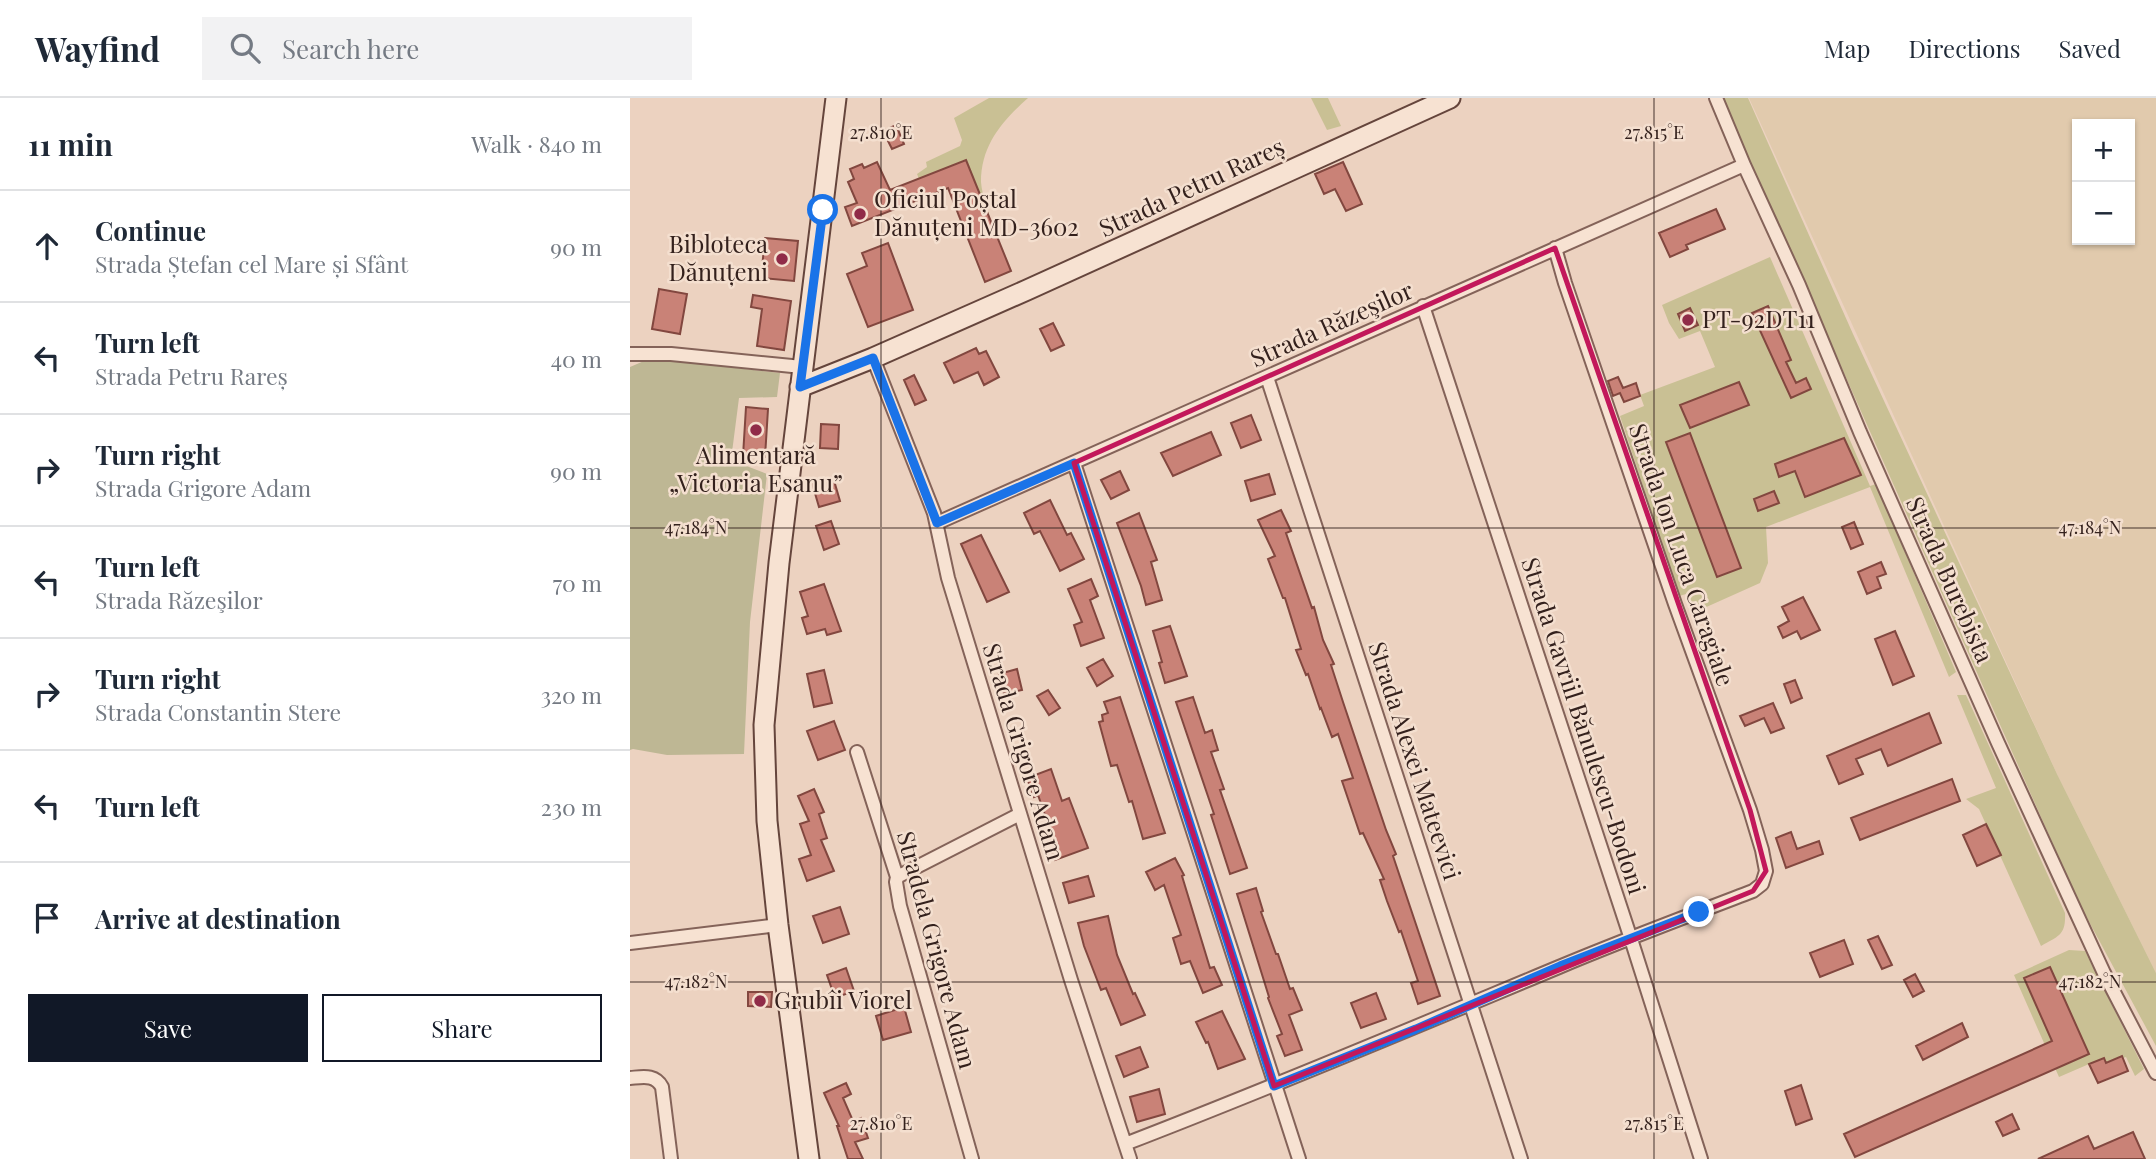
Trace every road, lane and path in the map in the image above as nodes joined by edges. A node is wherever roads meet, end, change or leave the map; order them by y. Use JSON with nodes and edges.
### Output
{"nodes":[{"id":1,"x":836,"y":98,"type":"edge"},
{"id":2,"x":1450,"y":98,"type":"edge"},
{"id":3,"x":1716,"y":98,"type":"edge"},
{"id":4,"x":1744,"y":165,"type":"junction"},
{"id":5,"x":1555,"y":248,"type":"junction"},
{"id":6,"x":1423,"y":306,"type":"junction"},
{"id":7,"x":630,"y":354,"type":"edge"},
{"id":8,"x":873,"y":358,"type":"junction"},
{"id":9,"x":801,"y":377,"type":"junction"},
{"id":10,"x":1267,"y":377,"type":"junction"},
{"id":11,"x":1074,"y":463,"type":"junction"},
{"id":12,"x":937,"y":523,"type":"junction"},
{"id":13,"x":858,"y":752,"type":"dead end"},
{"id":14,"x":1020,"y":814,"type":"junction"},
{"id":15,"x":897,"y":877,"type":"junction"},
{"id":16,"x":778,"y":925,"type":"junction"},
{"id":17,"x":1630,"y":939,"type":"junction"},
{"id":18,"x":630,"y":943,"type":"edge"},
{"id":19,"x":1471,"y":1005,"type":"junction"},
{"id":20,"x":2156,"y":1073,"type":"edge"},
{"id":21,"x":630,"y":1079,"type":"edge"},
{"id":22,"x":1274,"y":1086,"type":"junction"},
{"id":23,"x":1125,"y":1144,"type":"junction"},
{"id":24,"x":671,"y":1159,"type":"edge"},
{"id":25,"x":809,"y":1159,"type":"edge"},
{"id":26,"x":972,"y":1159,"type":"edge"},
{"id":27,"x":1130,"y":1159,"type":"edge"},
{"id":28,"x":1299,"y":1159,"type":"edge"},
{"id":29,"x":1521,"y":1159,"type":"edge"},
{"id":30,"x":1701,"y":1159,"type":"edge"}],
"edges":[{"from":1,"to":9,"type":"main road"},
{"from":2,"to":8,"type":"main road","name":"Strada Petru Rareș"},
{"from":3,"to":4,"type":"street","name":"Strada Burebista"},
{"from":4,"to":5,"type":"street","name":"Strada Răzeşilor"},
{"from":4,"to":20,"type":"street","name":"Strada Burebista"},
{"from":5,"to":6,"type":"street","name":"Strada Răzeşilor"},
{"from":5,"to":17,"type":"street","name":"Strada Ion Luca Caragiale"},
{"from":6,"to":10,"type":"street","name":"Strada Răzeşilor"},
{"from":6,"to":17,"type":"street","name":"Strada Gavriil Bănulescu-Bodoni"},
{"from":7,"to":9,"type":"street"},
{"from":8,"to":9,"type":"main road","name":"Strada Petru Rareș"},
{"from":8,"to":12,"type":"street","name":"Strada Grigore Adam"},
{"from":9,"to":16,"type":"main road"},
{"from":10,"to":11,"type":"street","name":"Strada Răzeşilor"},
{"from":10,"to":19,"type":"street","name":"Strada Alexei Mateevici"},
{"from":11,"to":12,"type":"street","name":"Strada Răzeşilor"},
{"from":11,"to":22,"type":"street"},
{"from":12,"to":14,"type":"street","name":"Strada Grigore Adam"},
{"from":13,"to":15,"type":"street","name":"Stradela Grigore Adam"},
{"from":14,"to":15,"type":"street"},
{"from":14,"to":23,"type":"street","name":"Strada Grigore Adam"},
{"from":15,"to":26,"type":"street","name":"Stradela Grigore Adam"},
{"from":16,"to":18,"type":"street"},
{"from":16,"to":25,"type":"main road"},
{"from":17,"to":19,"type":"street"},
{"from":17,"to":30,"type":"street","name":"Strada Gavriil Bănulescu-Bodoni"},
{"from":19,"to":22,"type":"street"},
{"from":19,"to":29,"type":"street","name":"Strada Alexei Mateevici"},
{"from":21,"to":24,"type":"street"},
{"from":22,"to":23,"type":"street"},
{"from":22,"to":28,"type":"street"},
{"from":23,"to":27,"type":"street","name":"Strada Grigore Adam"}]}
